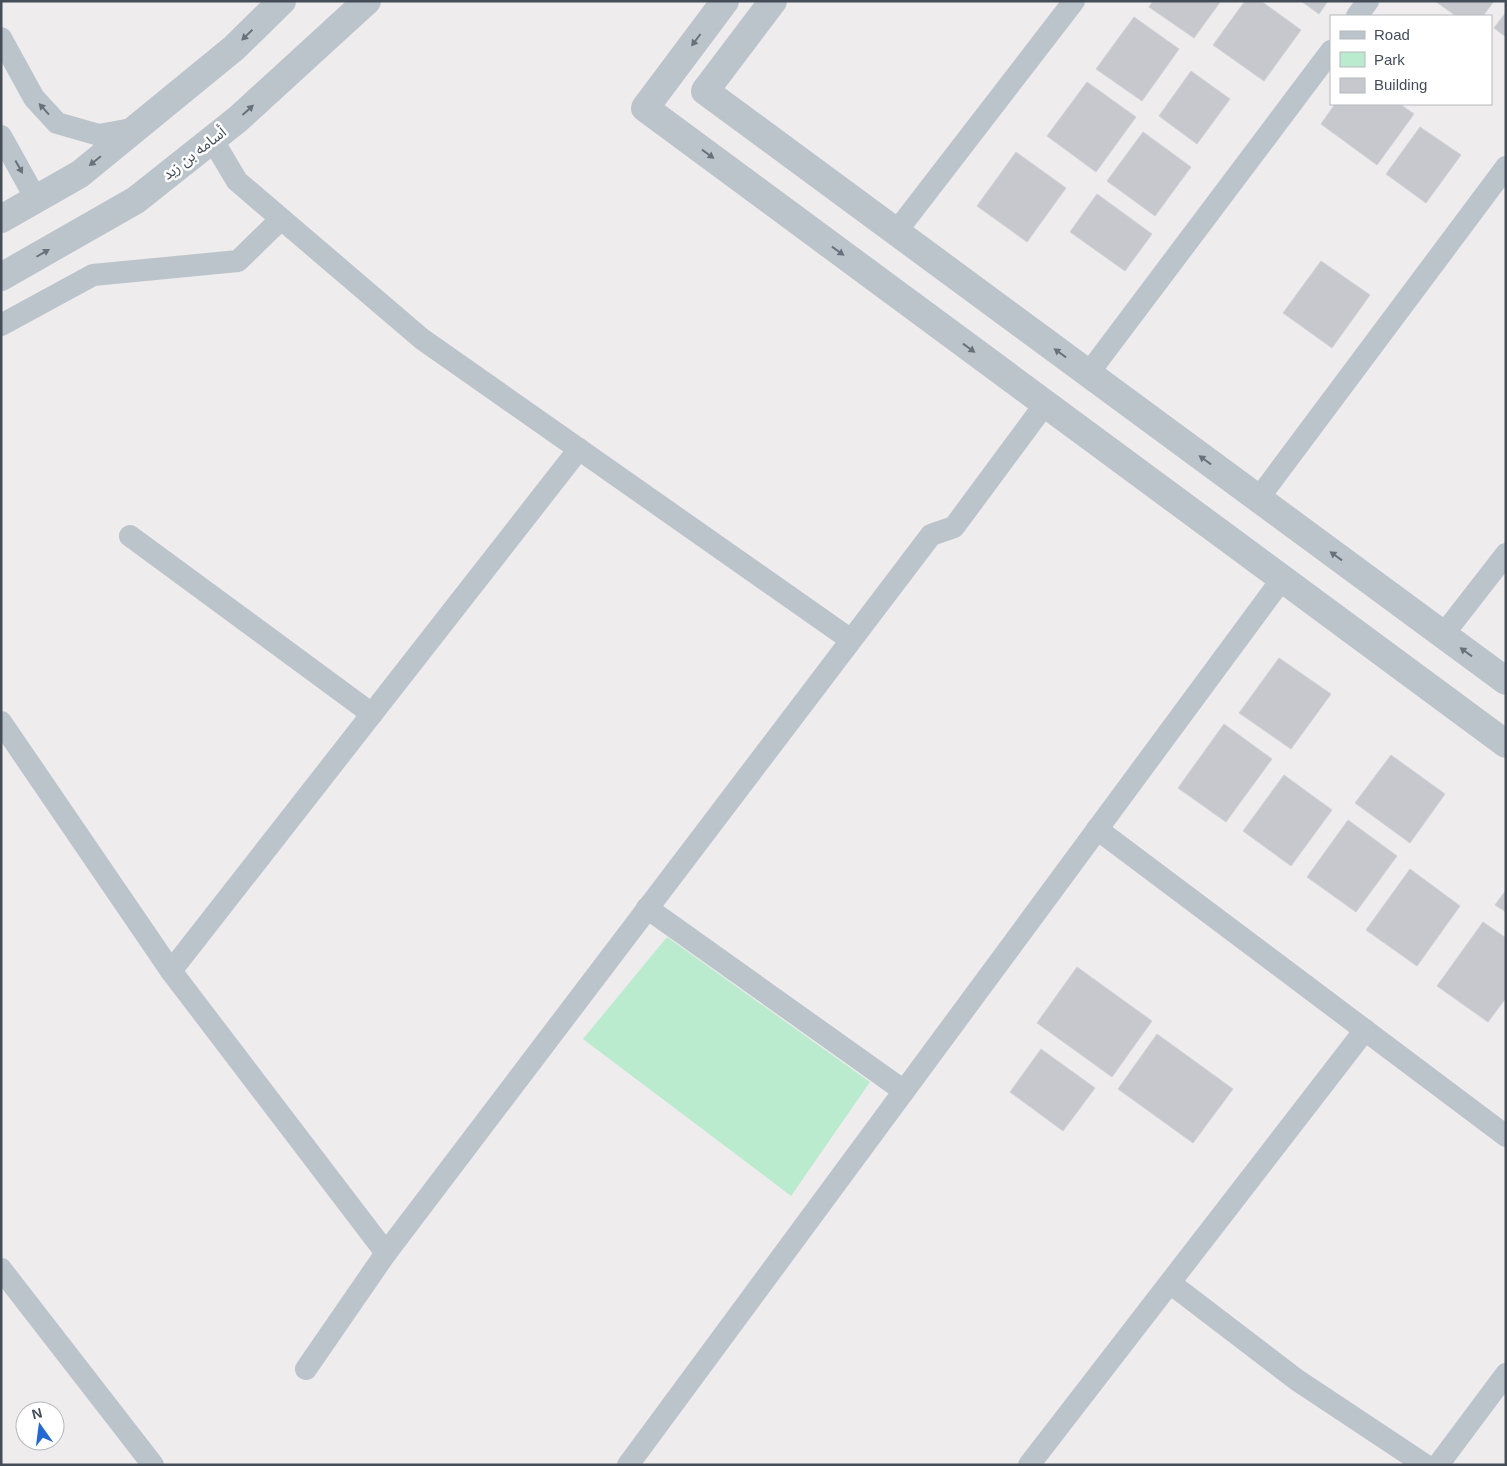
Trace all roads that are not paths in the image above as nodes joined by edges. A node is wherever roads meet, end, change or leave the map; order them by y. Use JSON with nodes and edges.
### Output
{"nodes":[{"id":1,"x":282,"y":1,"type":"edge"},
{"id":2,"x":366,"y":1,"type":"edge"},
{"id":3,"x":725,"y":1,"type":"edge"},
{"id":4,"x":773,"y":1,"type":"edge"},
{"id":5,"x":1074,"y":1,"type":"edge"},
{"id":6,"x":1368,"y":1,"type":"edge"},
{"id":7,"x":1358,"y":15,"type":"edge"},
{"id":8,"x":1,"y":38,"type":"edge"},
{"id":9,"x":1330,"y":52,"type":"edge"},
{"id":10,"x":136,"y":128,"type":"junction"},
{"id":11,"x":1,"y":136,"type":"edge"},
{"id":12,"x":212,"y":139,"type":"junction"},
{"id":13,"x":1506,"y":167,"type":"edge"},
{"id":14,"x":36,"y":199,"type":"junction"},
{"id":15,"x":1,"y":219,"type":"edge"},
{"id":16,"x":281,"y":219,"type":"junction"},
{"id":17,"x":896,"y":232,"type":"junction"},
{"id":18,"x":1,"y":278,"type":"edge"},
{"id":19,"x":1,"y":326,"type":"edge"},
{"id":20,"x":1088,"y":374,"type":"junction"},
{"id":21,"x":1046,"y":404,"type":"junction"},
{"id":22,"x":579,"y":449,"type":"junction"},
{"id":23,"x":1258,"y":499,"type":"junction"},
{"id":24,"x":130,"y":536,"type":"dead end"},
{"id":25,"x":1506,"y":554,"type":"edge"},
{"id":26,"x":1282,"y":579,"type":"junction"},
{"id":27,"x":1443,"y":635,"type":"junction"},
{"id":28,"x":851,"y":640,"type":"junction"},
{"id":29,"x":1506,"y":681,"type":"edge"},
{"id":30,"x":372,"y":714,"type":"junction"},
{"id":31,"x":1,"y":722,"type":"edge"},
{"id":32,"x":1506,"y":744,"type":"edge"},
{"id":33,"x":1097,"y":829,"type":"junction"},
{"id":34,"x":648,"y":908,"type":"junction"},
{"id":35,"x":171,"y":971,"type":"junction"},
{"id":36,"x":1365,"y":1030,"type":"junction"},
{"id":37,"x":904,"y":1091,"type":"junction"},
{"id":38,"x":1506,"y":1136,"type":"edge"},
{"id":39,"x":386,"y":1253,"type":"junction"},
{"id":40,"x":1,"y":1269,"type":"edge"},
{"id":41,"x":1170,"y":1283,"type":"junction"},
{"id":42,"x":306,"y":1369,"type":"dead end"},
{"id":43,"x":1506,"y":1374,"type":"edge"},
{"id":44,"x":153,"y":1465,"type":"edge"},
{"id":45,"x":628,"y":1465,"type":"edge"},
{"id":46,"x":1029,"y":1465,"type":"edge"},
{"id":47,"x":1425,"y":1465,"type":"edge"},
{"id":48,"x":1438,"y":1465,"type":"edge"}],
"edges":[{"from":1,"to":10,"type":"street","one_way":true},
{"from":12,"to":2,"type":"street","name":"أسامه بن زيد","one_way":true},
{"from":3,"to":21,"type":"street","one_way":true},
{"from":4,"to":17,"type":"street"},
{"from":5,"to":17,"type":"street"},
{"from":6,"to":7,"type":"street"},
{"from":10,"to":8,"type":"street","one_way":true},
{"from":9,"to":20,"type":"street"},
{"from":10,"to":14,"type":"street","one_way":true},
{"from":11,"to":14,"type":"street","one_way":true},
{"from":12,"to":16,"type":"street"},
{"from":18,"to":12,"type":"street","name":"أسامه بن زيد","one_way":true},
{"from":13,"to":23,"type":"street"},
{"from":14,"to":15,"type":"street"},
{"from":16,"to":19,"type":"street"},
{"from":16,"to":22,"type":"street"},
{"from":20,"to":17,"type":"street","one_way":true},
{"from":23,"to":20,"type":"street","one_way":true},
{"from":21,"to":26,"type":"street"},
{"from":21,"to":28,"type":"street"},
{"from":22,"to":28,"type":"street"},
{"from":22,"to":30,"type":"street"},
{"from":27,"to":23,"type":"street","one_way":true},
{"from":24,"to":30,"type":"street"},
{"from":25,"to":27,"type":"street"},
{"from":26,"to":32,"type":"street"},
{"from":26,"to":33,"type":"street"},
{"from":29,"to":27,"type":"street","one_way":true},
{"from":28,"to":34,"type":"street"},
{"from":30,"to":35,"type":"street"},
{"from":31,"to":35,"type":"street"},
{"from":33,"to":36,"type":"street"},
{"from":33,"to":37,"type":"street"},
{"from":34,"to":37,"type":"street"},
{"from":34,"to":39,"type":"street"},
{"from":35,"to":39,"type":"street"},
{"from":36,"to":38,"type":"street"},
{"from":36,"to":41,"type":"street"},
{"from":37,"to":45,"type":"street"},
{"from":39,"to":42,"type":"street"},
{"from":40,"to":44,"type":"street"},
{"from":41,"to":46,"type":"street"},
{"from":41,"to":47,"type":"street"},
{"from":43,"to":48,"type":"street"}]}
